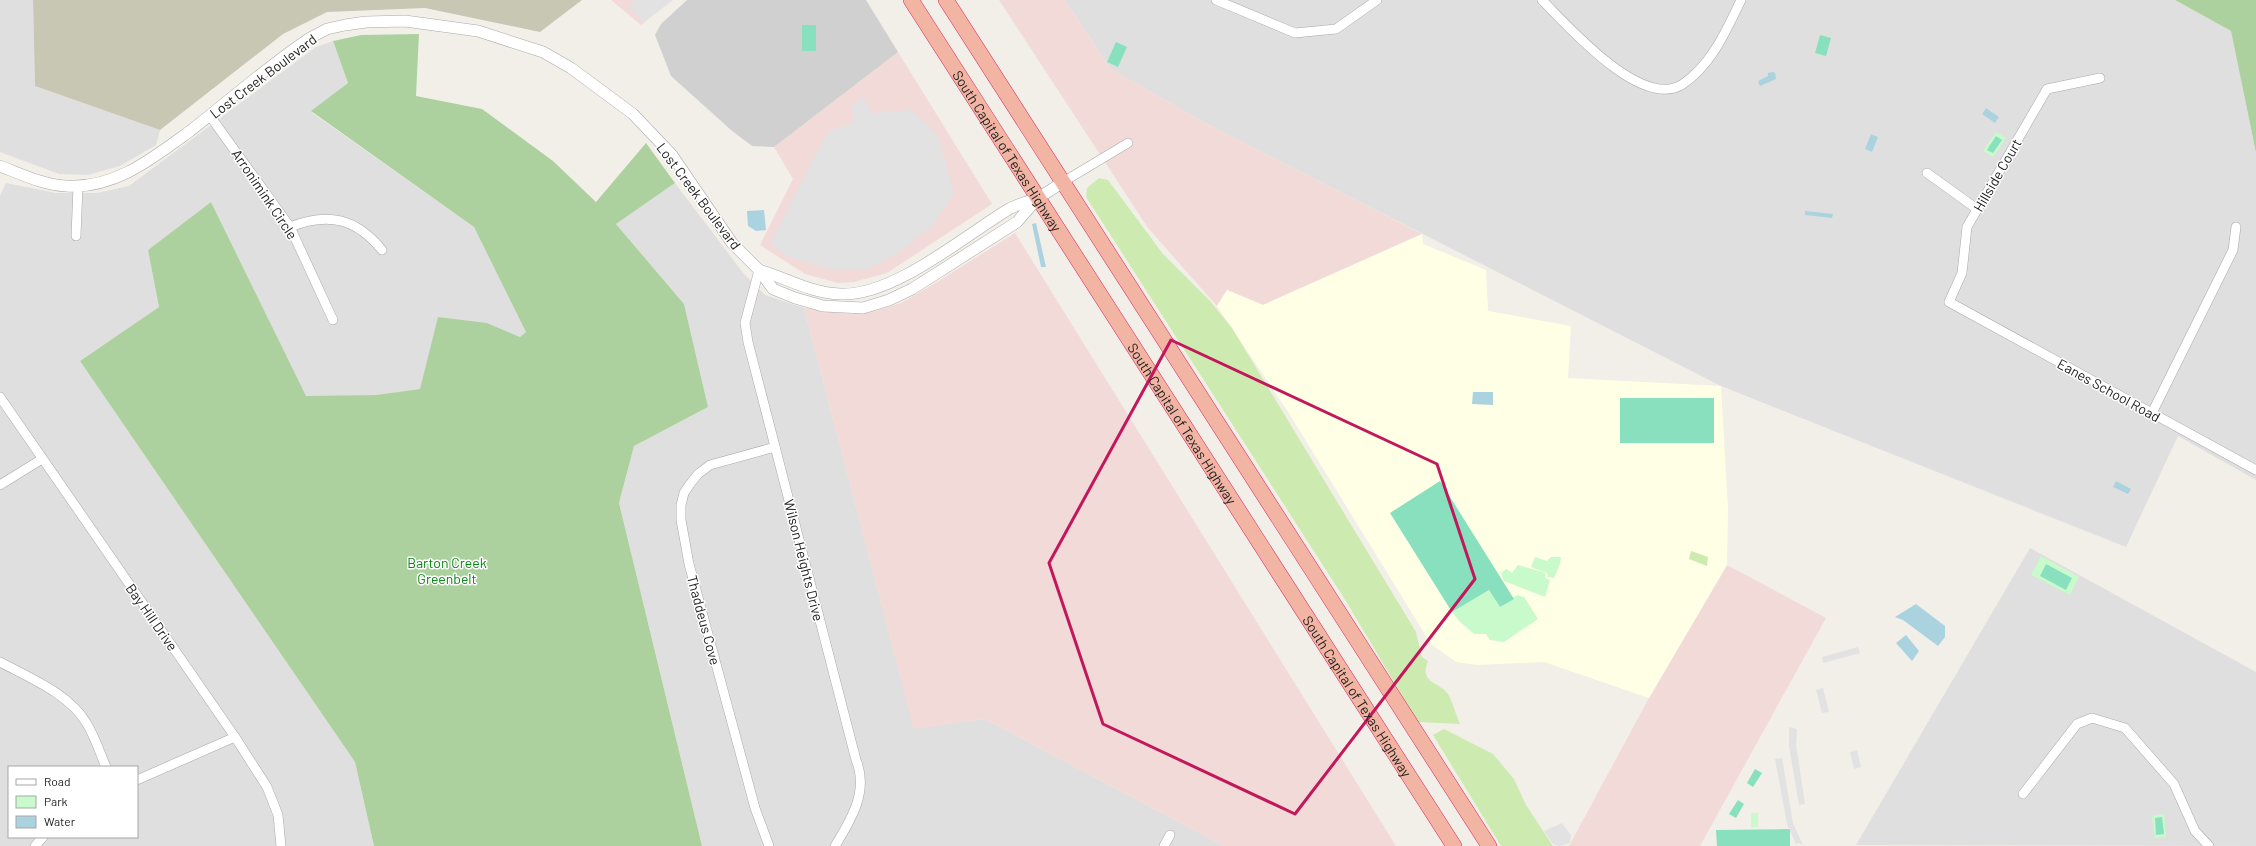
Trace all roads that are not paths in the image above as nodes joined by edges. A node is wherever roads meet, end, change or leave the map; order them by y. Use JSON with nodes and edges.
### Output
{"nodes":[{"id":1,"x":911,"y":0,"type":"edge"},
{"id":2,"x":946,"y":0,"type":"edge"},
{"id":3,"x":1216,"y":0,"type":"edge"},
{"id":4,"x":1377,"y":0,"type":"edge"},
{"id":5,"x":1542,"y":0,"type":"edge"},
{"id":6,"x":1740,"y":0,"type":"edge"},
{"id":7,"x":2100,"y":78,"type":"dead end"},
{"id":8,"x":210,"y":116,"type":"junction"},
{"id":9,"x":1128,"y":143,"type":"dead end"},
{"id":10,"x":0,"y":166,"type":"edge"},
{"id":11,"x":1927,"y":173,"type":"dead end"},
{"id":12,"x":1063,"y":182,"type":"junction"},
{"id":13,"x":78,"y":186,"type":"junction"},
{"id":14,"x":1038,"y":198,"type":"junction"},
{"id":15,"x":1977,"y":209,"type":"junction"},
{"id":16,"x":290,"y":227,"type":"junction"},
{"id":17,"x":2236,"y":227,"type":"dead end"},
{"id":18,"x":76,"y":236,"type":"dead end"},
{"id":19,"x":382,"y":250,"type":"dead end"},
{"id":20,"x":759,"y":270,"type":"junction"},
{"id":21,"x":1962,"y":309,"type":"joint"},
{"id":22,"x":333,"y":320,"type":"dead end"},
{"id":23,"x":0,"y":397,"type":"edge"},
{"id":24,"x":2152,"y":413,"type":"junction"},
{"id":25,"x":775,"y":447,"type":"junction"},
{"id":26,"x":42,"y":459,"type":"junction"},
{"id":27,"x":2256,"y":470,"type":"edge"},
{"id":28,"x":0,"y":485,"type":"edge"},
{"id":29,"x":0,"y":662,"type":"edge"},
{"id":30,"x":235,"y":737,"type":"junction"},
{"id":31,"x":106,"y":766,"type":"edge"},
{"id":32,"x":138,"y":780,"type":"edge"},
{"id":33,"x":2023,"y":794,"type":"dead end"},
{"id":34,"x":1170,"y":835,"type":"dead end"},
{"id":35,"x":42,"y":838,"type":"edge"},
{"id":36,"x":35,"y":846,"type":"edge"},
{"id":37,"x":281,"y":846,"type":"edge"},
{"id":38,"x":769,"y":846,"type":"edge"},
{"id":39,"x":835,"y":846,"type":"edge"},
{"id":40,"x":1164,"y":846,"type":"edge"},
{"id":41,"x":1454,"y":846,"type":"edge"},
{"id":42,"x":1490,"y":846,"type":"edge"},
{"id":43,"x":2209,"y":846,"type":"edge"}],
"edges":[{"from":1,"to":14,"type":"highway","name":"South Capital of Texas Highway"},
{"from":2,"to":12,"type":"highway","name":"South Capital of Texas Highway"},
{"from":3,"to":4,"type":"street"},
{"from":5,"to":6,"type":"street"},
{"from":7,"to":15,"type":"street","name":"Hillside Court"},
{"from":8,"to":13,"type":"street","name":"Lost Creek Boulevard"},
{"from":8,"to":16,"type":"street","name":"Arronimink Circle"},
{"from":8,"to":20,"type":"street","name":"Lost Creek Boulevard"},
{"from":9,"to":12,"type":"street","name":"Lost Creek Boulevard"},
{"from":10,"to":13,"type":"street","name":"Lost Creek Boulevard"},
{"from":11,"to":15,"type":"street"},
{"from":12,"to":14,"type":"street","name":"Lost Creek Boulevard"},
{"from":12,"to":42,"type":"highway","name":"South Capital of Texas Highway"},
{"from":13,"to":18,"type":"street"},
{"from":14,"to":20,"type":"street","name":"Lost Creek Boulevard"},
{"from":14,"to":20,"type":"street","name":"Lost Creek Boulevard"},
{"from":14,"to":41,"type":"highway","name":"South Capital of Texas Highway"},
{"from":15,"to":21,"type":"street","name":"Hillside Court"},
{"from":16,"to":19,"type":"street"},
{"from":16,"to":22,"type":"street","name":"Arronimink Circle"},
{"from":17,"to":24,"type":"street"},
{"from":20,"to":25,"type":"street","name":"Wilson Heights Drive"},
{"from":21,"to":24,"type":"street","name":"Eanes School Road"},
{"from":23,"to":26,"type":"street","name":"Bay Hill Drive"},
{"from":24,"to":27,"type":"street","name":"Eanes School Road"},
{"from":25,"to":38,"type":"street","name":"Thaddeus Cove"},
{"from":25,"to":39,"type":"street","name":"Wilson Heights Drive"},
{"from":26,"to":28,"type":"street"},
{"from":26,"to":30,"type":"street","name":"Bay Hill Drive"},
{"from":29,"to":31,"type":"street"},
{"from":30,"to":32,"type":"street"},
{"from":30,"to":37,"type":"street","name":"Bay Hill Drive"},
{"from":33,"to":43,"type":"street"},
{"from":34,"to":40,"type":"street"},
{"from":35,"to":36,"type":"street"}]}
